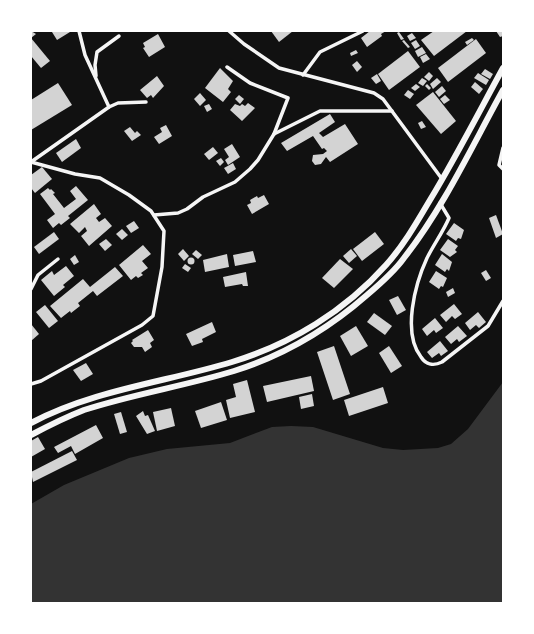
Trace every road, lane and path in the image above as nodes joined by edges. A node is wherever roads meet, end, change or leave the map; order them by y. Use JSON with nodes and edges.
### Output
{"nodes":[{"id":1,"x":80,"y":31,"type":"edge"},
{"id":2,"x":229,"y":31,"type":"edge"},
{"id":3,"x":363,"y":31,"type":"edge"},
{"id":4,"x":119,"y":36,"type":"dead end"},
{"id":5,"x":227,"y":67,"type":"dead end"},
{"id":6,"x":503,"y":68,"type":"edge"},
{"id":7,"x":303,"y":75,"type":"junction"},
{"id":8,"x":97,"y":79,"type":"junction"},
{"id":9,"x":503,"y":90,"type":"edge"},
{"id":10,"x":146,"y":102,"type":"dead end"},
{"id":11,"x":109,"y":107,"type":"junction"},
{"id":12,"x":392,"y":111,"type":"junction"},
{"id":13,"x":274,"y":134,"type":"junction"},
{"id":14,"x":503,"y":148,"type":"edge"},
{"id":15,"x":31,"y":162,"type":"edge"},
{"id":16,"x":503,"y":169,"type":"edge"},
{"id":17,"x":442,"y":179,"type":"junction"},
{"id":18,"x":440,"y":203,"type":"junction"},
{"id":19,"x":154,"y":215,"type":"junction"},
{"id":20,"x":58,"y":259,"type":"dead end"},
{"id":21,"x":31,"y":289,"type":"edge"},
{"id":22,"x":503,"y":301,"type":"edge"},
{"id":23,"x":31,"y":384,"type":"edge"},
{"id":24,"x":31,"y":423,"type":"edge"},
{"id":25,"x":31,"y":435,"type":"edge"}],
"edges":[{"from":1,"to":8,"type":"street"},
{"from":2,"to":7,"type":"street"},
{"from":3,"to":7,"type":"street"},
{"from":4,"to":8,"type":"street"},
{"from":5,"to":13,"type":"street"},
{"from":6,"to":17,"type":"main road"},
{"from":7,"to":12,"type":"street"},
{"from":8,"to":11,"type":"street"},
{"from":9,"to":18,"type":"main road"},
{"from":10,"to":11,"type":"street"},
{"from":11,"to":15,"type":"street"},
{"from":12,"to":13,"type":"street"},
{"from":12,"to":17,"type":"street"},
{"from":13,"to":19,"type":"street"},
{"from":14,"to":16,"type":"street"},
{"from":15,"to":19,"type":"street"},
{"from":17,"to":24,"type":"main road"},
{"from":18,"to":22,"type":"street"},
{"from":18,"to":25,"type":"main road"},
{"from":19,"to":23,"type":"street"},
{"from":20,"to":21,"type":"street"}]}
